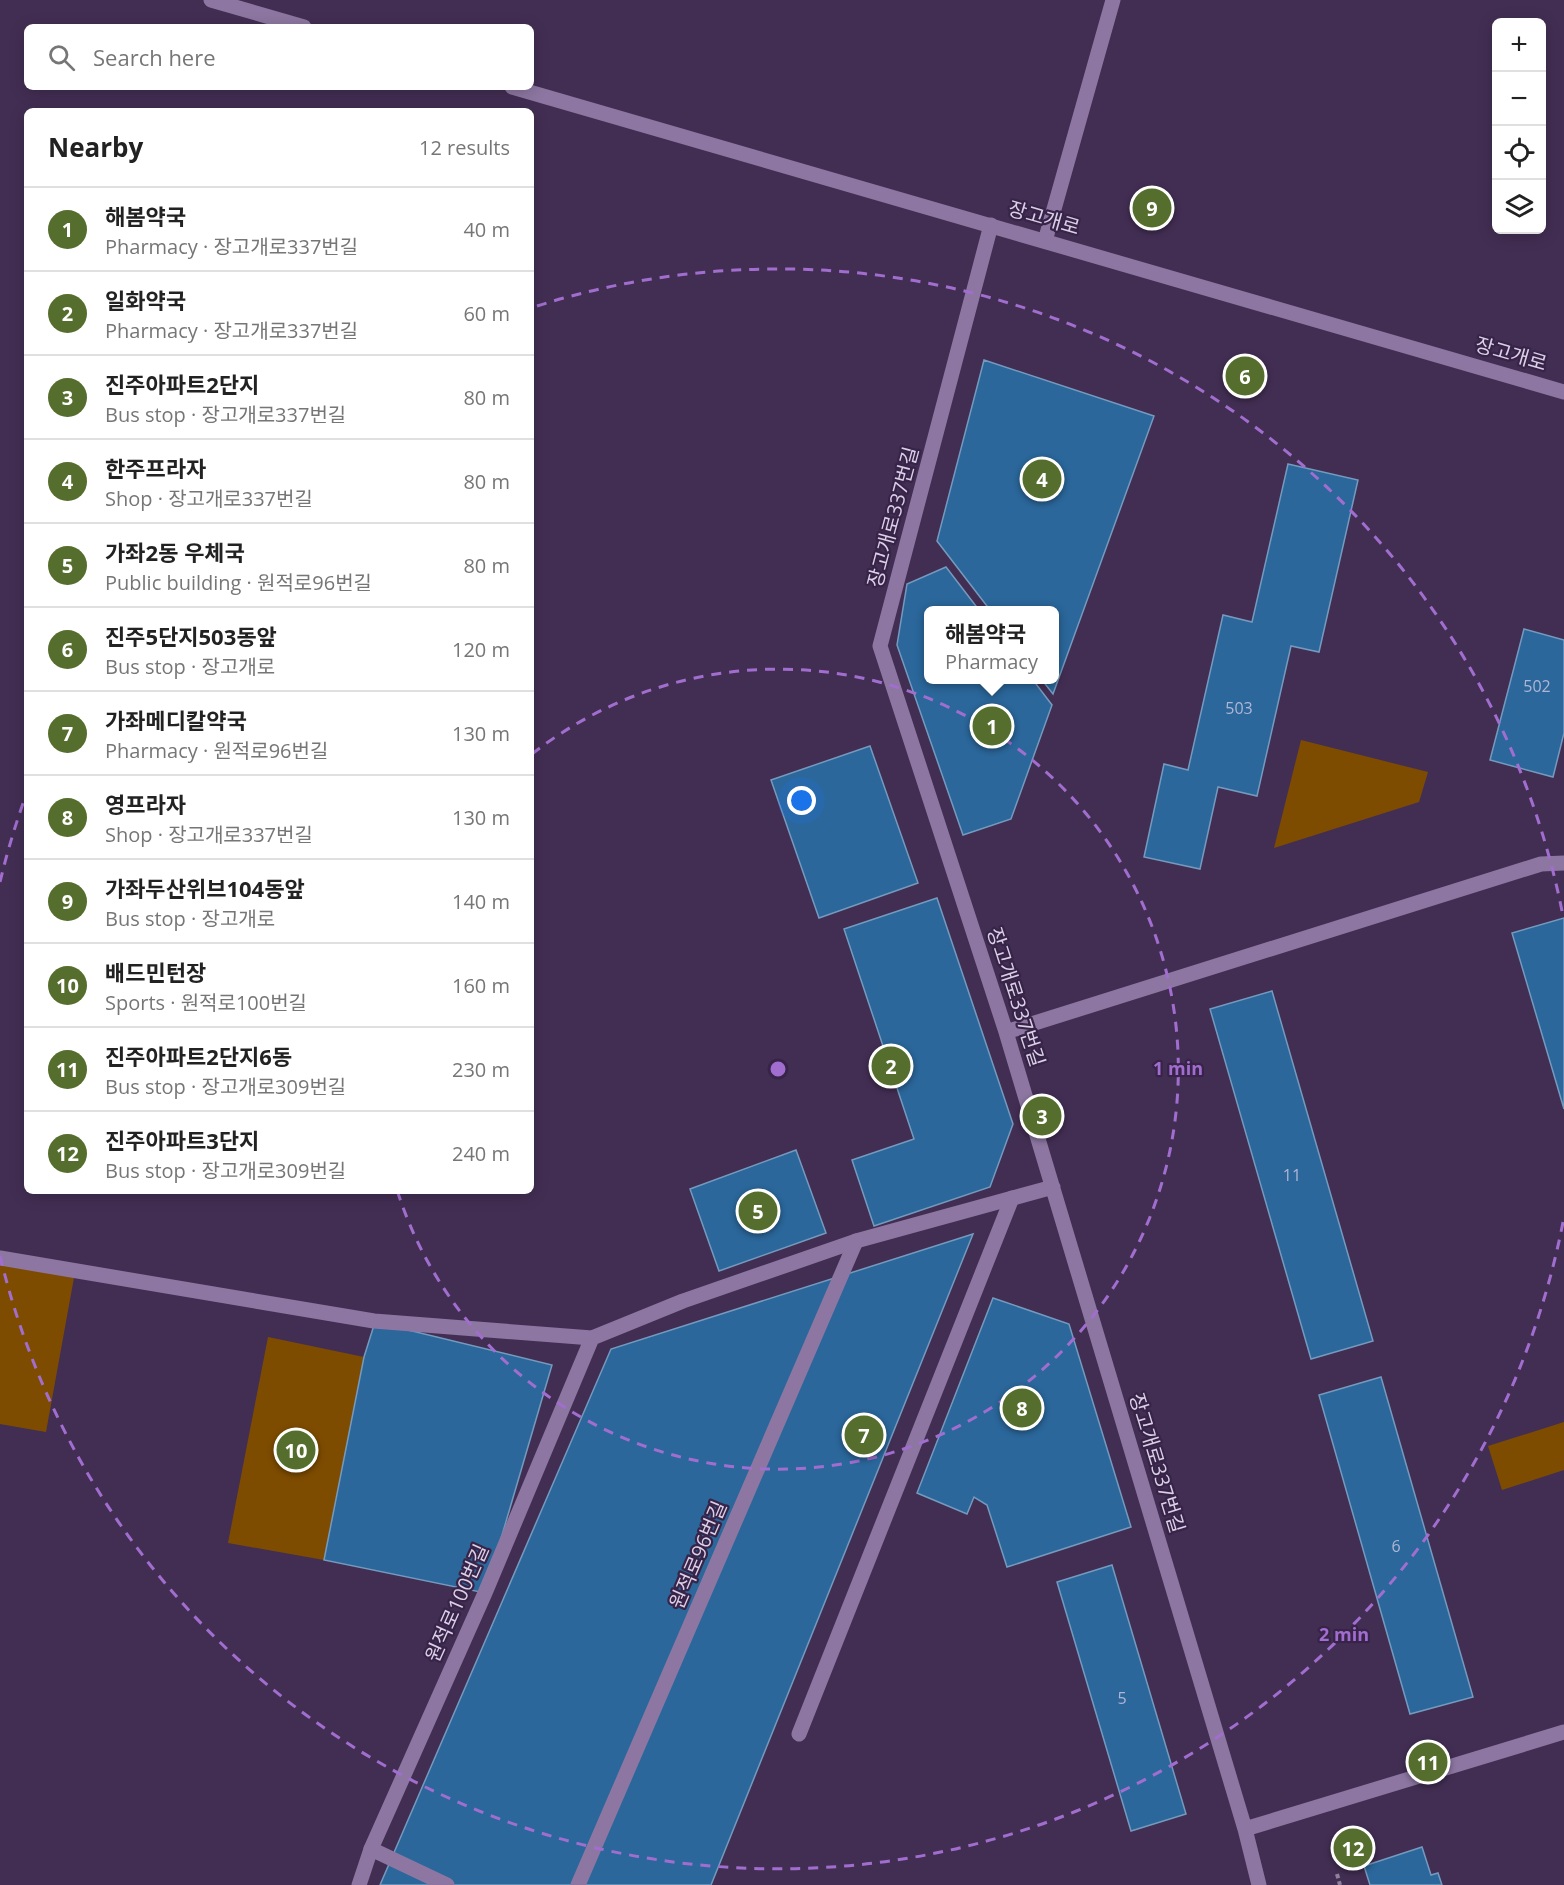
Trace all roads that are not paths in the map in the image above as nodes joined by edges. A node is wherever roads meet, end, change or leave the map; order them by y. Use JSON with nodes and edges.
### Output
{"nodes":[{"id":1,"x":211,"y":0,"type":"edge"},
{"id":2,"x":1113,"y":0,"type":"edge"},
{"id":3,"x":294,"y":24,"type":"edge"},
{"id":4,"x":522,"y":90,"type":"edge"},
{"id":5,"x":991,"y":225,"type":"junction"},
{"id":6,"x":1046,"y":240,"type":"junction"},
{"id":7,"x":1564,"y":392,"type":"edge"},
{"id":8,"x":1564,"y":863,"type":"edge"},
{"id":9,"x":1006,"y":1032,"type":"junction"},
{"id":10,"x":1053,"y":1187,"type":"junction"},
{"id":11,"x":1012,"y":1198,"type":"junction"},
{"id":12,"x":856,"y":1241,"type":"junction"},
{"id":13,"x":0,"y":1258,"type":"edge"},
{"id":14,"x":592,"y":1338,"type":"junction"},
{"id":15,"x":1564,"y":1732,"type":"edge"},
{"id":16,"x":799,"y":1734,"type":"dead end"},
{"id":17,"x":1245,"y":1829,"type":"junction"},
{"id":18,"x":371,"y":1849,"type":"junction"},
{"id":19,"x":359,"y":1885,"type":"edge"},
{"id":20,"x":447,"y":1885,"type":"edge"},
{"id":21,"x":578,"y":1885,"type":"edge"},
{"id":22,"x":1259,"y":1885,"type":"edge"}],
"edges":[{"from":1,"to":3,"type":"street"},
{"from":2,"to":6,"type":"street"},
{"from":4,"to":5,"type":"street","name":"장고개로"},
{"from":5,"to":6,"type":"street","name":"장고개로"},
{"from":5,"to":9,"type":"street","name":"장고개로337번길"},
{"from":6,"to":7,"type":"street","name":"장고개로"},
{"from":8,"to":9,"type":"street"},
{"from":9,"to":10,"type":"street","name":"장고개로337번길"},
{"from":10,"to":11,"type":"street"},
{"from":10,"to":17,"type":"street","name":"장고개로337번길"},
{"from":11,"to":12,"type":"street"},
{"from":11,"to":16,"type":"street"},
{"from":12,"to":14,"type":"street"},
{"from":12,"to":21,"type":"street","name":"원적로96번길"},
{"from":13,"to":14,"type":"street"},
{"from":14,"to":18,"type":"street","name":"원적로100번길"},
{"from":15,"to":17,"type":"street"},
{"from":17,"to":22,"type":"street","name":"장고개로337번길"},
{"from":18,"to":19,"type":"street","name":"원적로100번길"},
{"from":18,"to":20,"type":"street"}]}
